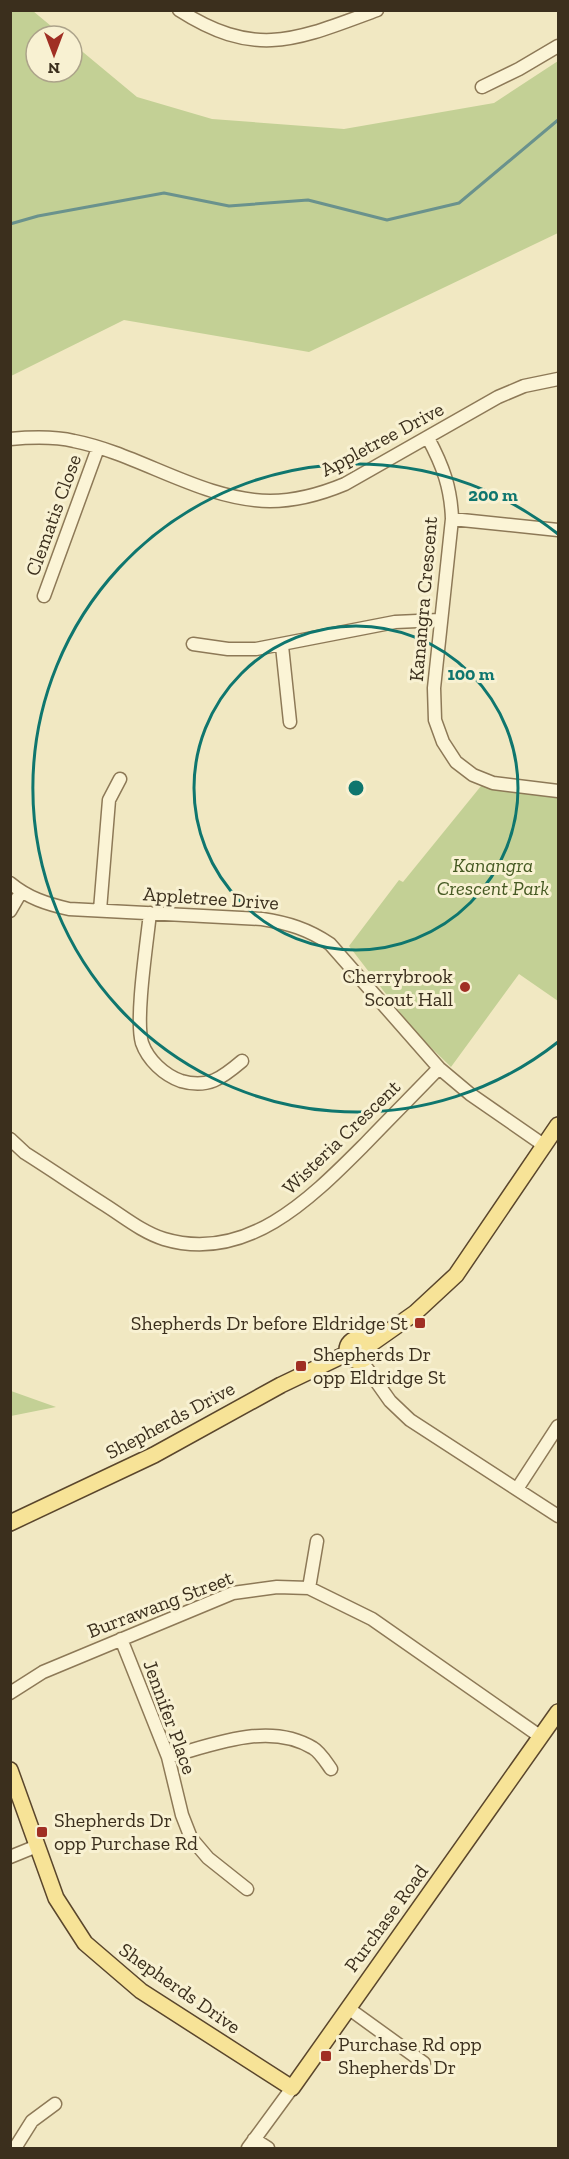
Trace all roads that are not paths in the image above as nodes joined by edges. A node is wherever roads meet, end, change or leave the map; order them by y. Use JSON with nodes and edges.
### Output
{"nodes":[{"id":1,"x":179,"y":10,"type":"edge"},
{"id":2,"x":377,"y":10,"type":"edge"},
{"id":3,"x":196,"y":15,"type":"edge"},
{"id":4,"x":558,"y":46,"type":"edge"},
{"id":5,"x":482,"y":87,"type":"dead end"},
{"id":6,"x":558,"y":379,"type":"edge"},
{"id":7,"x":428,"y":438,"type":"junction"},
{"id":8,"x":10,"y":439,"type":"edge"},
{"id":9,"x":98,"y":448,"type":"junction"},
{"id":10,"x":452,"y":519,"type":"junction"},
{"id":11,"x":558,"y":530,"type":"edge"},
{"id":12,"x":44,"y":596,"type":"dead end"},
{"id":13,"x":440,"y":620,"type":"junction"},
{"id":14,"x":193,"y":644,"type":"dead end"},
{"id":15,"x":282,"y":646,"type":"junction"},
{"id":16,"x":290,"y":723,"type":"dead end"},
{"id":17,"x":120,"y":778,"type":"dead end"},
{"id":18,"x":558,"y":791,"type":"edge"},
{"id":19,"x":10,"y":883,"type":"edge"},
{"id":20,"x":21,"y":892,"type":"junction"},
{"id":21,"x":100,"y":910,"type":"junction"},
{"id":22,"x":10,"y":911,"type":"edge"},
{"id":23,"x":150,"y":914,"type":"junction"},
{"id":24,"x":242,"y":1061,"type":"dead end"},
{"id":25,"x":439,"y":1068,"type":"junction"},
{"id":26,"x":558,"y":1125,"type":"edge"},
{"id":27,"x":10,"y":1139,"type":"edge"},
{"id":28,"x":545,"y":1146,"type":"junction"},
{"id":29,"x":355,"y":1357,"type":"junction"},
{"id":30,"x":558,"y":1426,"type":"edge"},
{"id":31,"x":517,"y":1489,"type":"junction"},
{"id":32,"x":558,"y":1516,"type":"edge"},
{"id":33,"x":10,"y":1522,"type":"edge"},
{"id":34,"x":316,"y":1541,"type":"dead end"},
{"id":35,"x":309,"y":1588,"type":"junction"},
{"id":36,"x":121,"y":1639,"type":"junction"},
{"id":37,"x":10,"y":1693,"type":"edge"},
{"id":38,"x":558,"y":1712,"type":"edge"},
{"id":39,"x":541,"y":1737,"type":"junction"},
{"id":40,"x":168,"y":1757,"type":"junction"},
{"id":41,"x":331,"y":1769,"type":"dead end"},
{"id":42,"x":10,"y":1770,"type":"edge"},
{"id":43,"x":37,"y":1846,"type":"junction"},
{"id":44,"x":10,"y":1857,"type":"edge"},
{"id":45,"x":248,"y":1889,"type":"dead end"},
{"id":46,"x":348,"y":2008,"type":"junction"},
{"id":47,"x":424,"y":2063,"type":"dead end"},
{"id":48,"x":292,"y":2088,"type":"junction"},
{"id":49,"x":55,"y":2104,"type":"dead end"},
{"id":50,"x":251,"y":2144,"type":"edge"},
{"id":51,"x":15,"y":2148,"type":"edge"},
{"id":52,"x":268,"y":2148,"type":"edge"}],
"edges":[{"from":1,"to":3,"type":"street"},
{"from":2,"to":3,"type":"street"},
{"from":4,"to":5,"type":"street"},
{"from":6,"to":7,"type":"street","name":"Appletree Drive"},
{"from":7,"to":9,"type":"street","name":"Appletree Drive"},
{"from":7,"to":10,"type":"street","name":"Kanangra Crescent"},
{"from":8,"to":9,"type":"street","name":"Appletree Drive"},
{"from":9,"to":12,"type":"street","name":"Clematis Close"},
{"from":10,"to":11,"type":"street"},
{"from":10,"to":13,"type":"street","name":"Kanangra Crescent"},
{"from":13,"to":15,"type":"street"},
{"from":13,"to":18,"type":"street","name":"Kanangra Crescent"},
{"from":14,"to":15,"type":"street"},
{"from":15,"to":16,"type":"street"},
{"from":17,"to":21,"type":"street"},
{"from":19,"to":20,"type":"street","name":"Appletree Drive"},
{"from":20,"to":21,"type":"street","name":"Appletree Drive"},
{"from":20,"to":22,"type":"street"},
{"from":21,"to":23,"type":"street","name":"Appletree Drive"},
{"from":23,"to":24,"type":"street"},
{"from":23,"to":25,"type":"street","name":"Appletree Drive"},
{"from":25,"to":27,"type":"street","name":"Wisteria Crescent"},
{"from":25,"to":28,"type":"street","name":"Appletree Drive"},
{"from":26,"to":28,"type":"main road"},
{"from":28,"to":29,"type":"main road","name":"Shepherds Drive"},
{"from":29,"to":31,"type":"street"},
{"from":29,"to":33,"type":"main road","name":"Shepherds Drive"},
{"from":30,"to":31,"type":"street"},
{"from":31,"to":32,"type":"street"},
{"from":34,"to":35,"type":"street"},
{"from":35,"to":36,"type":"street","name":"Burrawang Street"},
{"from":35,"to":39,"type":"street","name":"Burrawang Street"},
{"from":36,"to":37,"type":"street","name":"Burrawang Street"},
{"from":36,"to":40,"type":"street","name":"Jennifer Place"},
{"from":38,"to":39,"type":"main road","name":"Purchase Road"},
{"from":39,"to":46,"type":"main road","name":"Purchase Road"},
{"from":40,"to":41,"type":"street"},
{"from":40,"to":45,"type":"street","name":"Jennifer Place"},
{"from":42,"to":43,"type":"main road","name":"Shepherds Drive"},
{"from":43,"to":44,"type":"street"},
{"from":43,"to":48,"type":"main road","name":"Shepherds Drive"},
{"from":46,"to":47,"type":"street"},
{"from":46,"to":48,"type":"main road","name":"Purchase Road"},
{"from":48,"to":50,"type":"street","name":"Purchase Road"},
{"from":49,"to":51,"type":"street"},
{"from":50,"to":52,"type":"street"}]}
